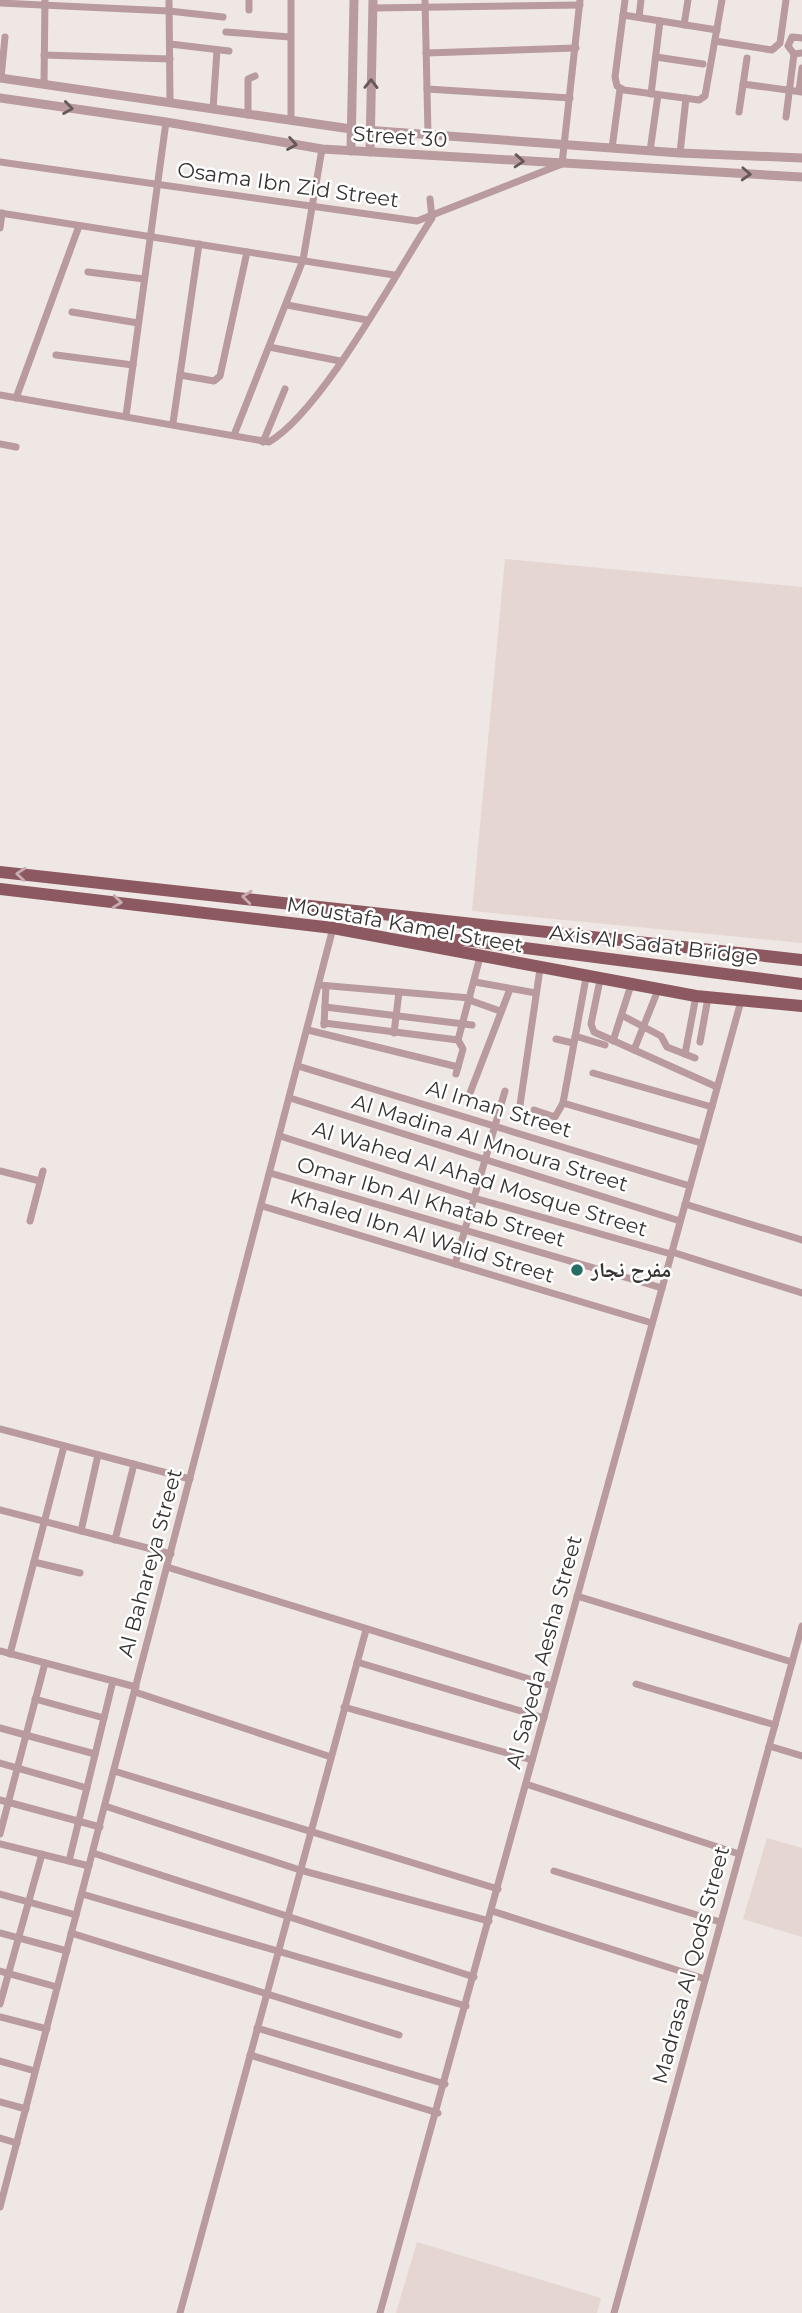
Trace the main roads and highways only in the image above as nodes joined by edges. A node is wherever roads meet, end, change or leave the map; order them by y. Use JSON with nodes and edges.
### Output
{"nodes":[{"id":1,"x":0,"y":872,"type":"edge"},
{"id":2,"x":0,"y":889,"type":"edge"},
{"id":3,"x":418,"y":945,"type":"junction"},
{"id":4,"x":785,"y":958,"type":"junction"},
{"id":5,"x":802,"y":960,"type":"edge"},
{"id":6,"x":802,"y":975,"type":"edge"},
{"id":7,"x":802,"y":985,"type":"edge"},
{"id":8,"x":783,"y":1004,"type":"junction"},
{"id":9,"x":802,"y":1006,"type":"edge"}],
"edges":[{"from":4,"to":1,"type":"main road","name":"Moustafa Kamel Street","one_way":true},
{"from":2,"to":3,"type":"main road","name":"Moustafa Kamel Street","one_way":true},
{"from":3,"to":7,"type":"main road","name":"Axis Al Sadat Bridge"},
{"from":3,"to":8,"type":"main road","name":"Moustafa Kamel Street"},
{"from":4,"to":5,"type":"main road","name":"Moustafa Kamel Street"},
{"from":4,"to":6,"type":"main road"},
{"from":7,"to":8,"type":"main road"},
{"from":8,"to":9,"type":"main road","name":"Moustafa Kamel Street"}]}
